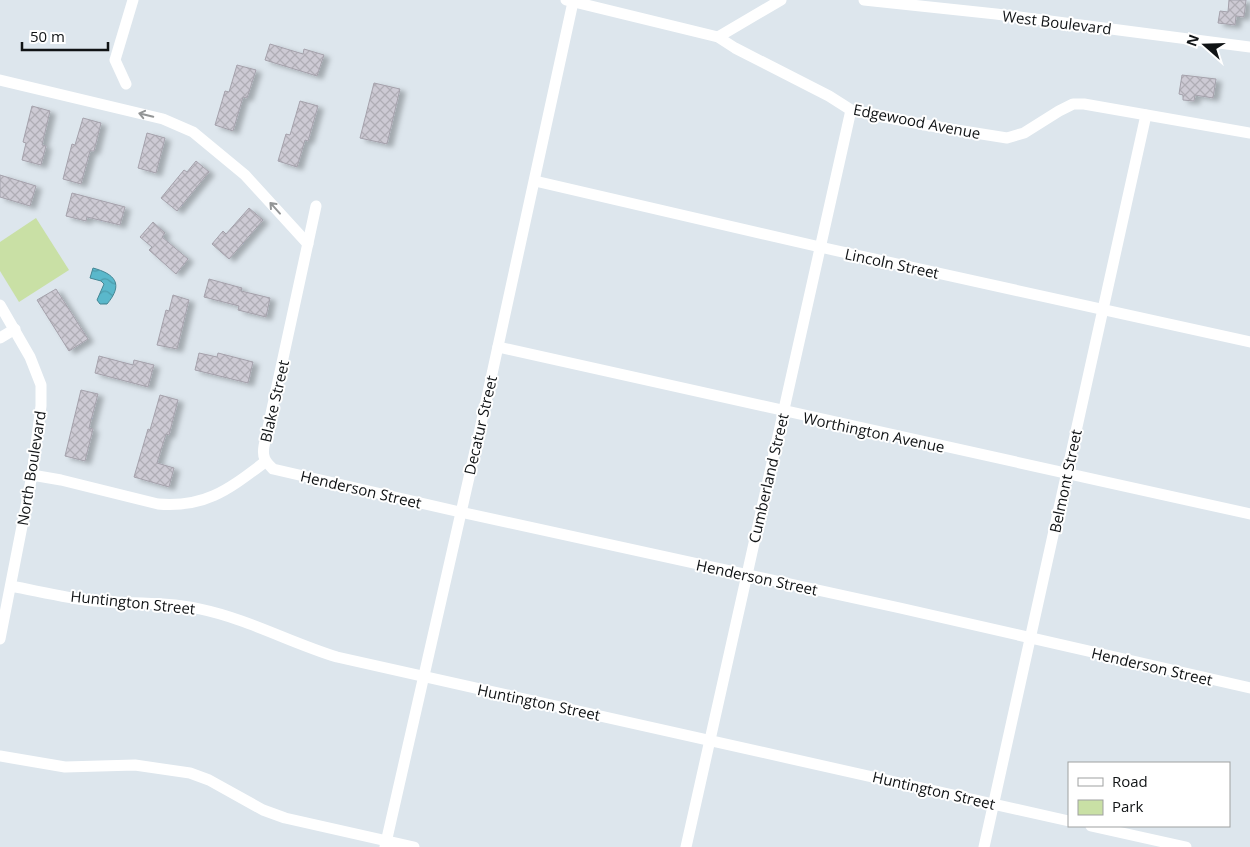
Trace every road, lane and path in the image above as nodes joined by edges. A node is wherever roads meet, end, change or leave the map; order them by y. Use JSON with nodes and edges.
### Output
{"nodes":[{"id":1,"x":134,"y":0,"type":"edge"},
{"id":2,"x":782,"y":0,"type":"edge"},
{"id":3,"x":864,"y":0,"type":"edge"},
{"id":4,"x":570,"y":1,"type":"edge"},
{"id":5,"x":947,"y":5,"type":"edge"},
{"id":6,"x":718,"y":37,"type":"junction"},
{"id":7,"x":1250,"y":47,"type":"edge"},
{"id":8,"x":0,"y":80,"type":"edge"},
{"id":9,"x":126,"y":84,"type":"dead end"},
{"id":10,"x":850,"y":110,"type":"junction"},
{"id":11,"x":1146,"y":115,"type":"junction"},
{"id":12,"x":1250,"y":133,"type":"edge"},
{"id":13,"x":534,"y":181,"type":"junction"},
{"id":14,"x":316,"y":206,"type":"dead end"},
{"id":15,"x":308,"y":244,"type":"junction"},
{"id":16,"x":820,"y":247,"type":"junction"},
{"id":17,"x":0,"y":305,"type":"edge"},
{"id":18,"x":1103,"y":309,"type":"junction"},
{"id":19,"x":15,"y":329,"type":"junction"},
{"id":20,"x":0,"y":338,"type":"edge"},
{"id":21,"x":1250,"y":342,"type":"edge"},
{"id":22,"x":498,"y":348,"type":"junction"},
{"id":23,"x":783,"y":412,"type":"junction"},
{"id":24,"x":265,"y":462,"type":"junction"},
{"id":25,"x":1067,"y":474,"type":"junction"},
{"id":26,"x":32,"y":475,"type":"junction"},
{"id":27,"x":460,"y":512,"type":"junction"},
{"id":28,"x":1250,"y":514,"type":"edge"},
{"id":29,"x":747,"y":575,"type":"junction"},
{"id":30,"x":11,"y":586,"type":"junction"},
{"id":31,"x":0,"y":639,"type":"edge"},
{"id":32,"x":1030,"y":639,"type":"junction"},
{"id":33,"x":423,"y":676,"type":"junction"},
{"id":34,"x":1250,"y":688,"type":"edge"},
{"id":35,"x":710,"y":739,"type":"junction"},
{"id":36,"x":0,"y":756,"type":"edge"},
{"id":37,"x":994,"y":804,"type":"junction"},
{"id":38,"x":1068,"y":821,"type":"edge"},
{"id":39,"x":1096,"y":827,"type":"edge"},
{"id":40,"x":386,"y":844,"type":"edge"},
{"id":41,"x":414,"y":847,"type":"edge"},
{"id":42,"x":686,"y":847,"type":"edge"},
{"id":43,"x":984,"y":847,"type":"edge"},
{"id":44,"x":1186,"y":847,"type":"edge"}],
"edges":[{"from":1,"to":9,"type":"street"},
{"from":2,"to":6,"type":"street"},
{"from":3,"to":5,"type":"street","name":"West Boulevard"},
{"from":4,"to":6,"type":"street","name":"Edgewood Avenue"},
{"from":4,"to":13,"type":"street","name":"Decatur Street"},
{"from":5,"to":7,"type":"street","name":"West Boulevard"},
{"from":6,"to":10,"type":"street","name":"Edgewood Avenue"},
{"from":15,"to":8,"type":"street","one_way":true},
{"from":10,"to":11,"type":"street","name":"Edgewood Avenue"},
{"from":10,"to":16,"type":"street","name":"Cumberland Street"},
{"from":11,"to":12,"type":"street","name":"Edgewood Avenue"},
{"from":11,"to":18,"type":"street","name":"Belmont Street"},
{"from":13,"to":16,"type":"street","name":"Lincoln Street"},
{"from":13,"to":22,"type":"street","name":"Decatur Street"},
{"from":14,"to":15,"type":"street","name":"Blake Street"},
{"from":15,"to":24,"type":"street","name":"Blake Street"},
{"from":16,"to":18,"type":"street","name":"Lincoln Street"},
{"from":16,"to":23,"type":"street","name":"Cumberland Street"},
{"from":17,"to":19,"type":"street","name":"North Boulevard"},
{"from":18,"to":21,"type":"street","name":"Lincoln Street"},
{"from":18,"to":25,"type":"street","name":"Belmont Street"},
{"from":19,"to":20,"type":"street"},
{"from":19,"to":26,"type":"street","name":"North Boulevard"},
{"from":22,"to":23,"type":"street","name":"Worthington Avenue"},
{"from":22,"to":27,"type":"street","name":"Decatur Street"},
{"from":23,"to":25,"type":"street","name":"Worthington Avenue"},
{"from":23,"to":29,"type":"street","name":"Cumberland Street"},
{"from":24,"to":26,"type":"street","name":"Blake Street"},
{"from":24,"to":27,"type":"street","name":"Henderson Street"},
{"from":25,"to":28,"type":"street","name":"Worthington Avenue"},
{"from":25,"to":32,"type":"street","name":"Belmont Street"},
{"from":26,"to":30,"type":"street","name":"North Boulevard"},
{"from":27,"to":29,"type":"street","name":"Henderson Street"},
{"from":27,"to":33,"type":"street","name":"Decatur Street"},
{"from":29,"to":32,"type":"street","name":"Henderson Street"},
{"from":29,"to":35,"type":"street","name":"Cumberland Street"},
{"from":30,"to":31,"type":"street","name":"North Boulevard"},
{"from":30,"to":33,"type":"street","name":"Huntington Street"},
{"from":32,"to":34,"type":"street","name":"Henderson Street"},
{"from":32,"to":37,"type":"street","name":"Belmont Street"},
{"from":33,"to":35,"type":"street","name":"Huntington Street"},
{"from":33,"to":40,"type":"street","name":"Decatur Street"},
{"from":35,"to":37,"type":"street","name":"Huntington Street"},
{"from":35,"to":42,"type":"street","name":"Cumberland Street"},
{"from":36,"to":40,"type":"street"},
{"from":37,"to":38,"type":"street","name":"Huntington Street"},
{"from":37,"to":43,"type":"street","name":"Belmont Street"},
{"from":39,"to":44,"type":"street"},
{"from":40,"to":41,"type":"street"}]}
